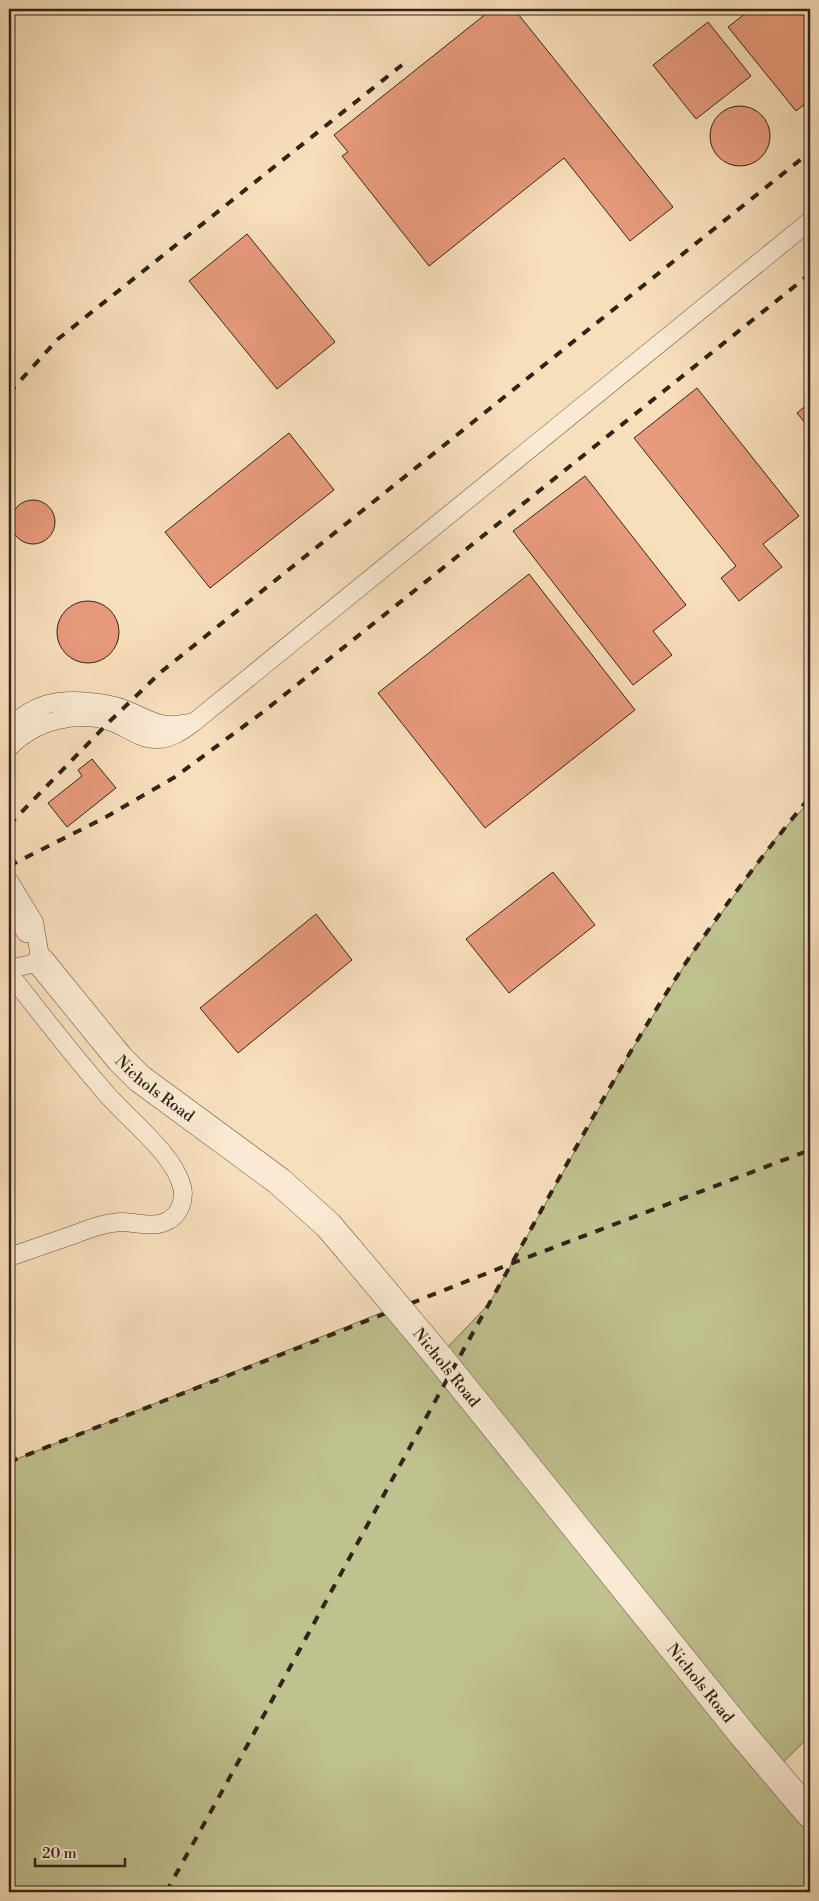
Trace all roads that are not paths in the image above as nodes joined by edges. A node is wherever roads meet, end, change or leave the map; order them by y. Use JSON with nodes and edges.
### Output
{"nodes":[{"id":1,"x":810,"y":221,"type":"edge"},
{"id":2,"x":11,"y":720,"type":"edge"},
{"id":3,"x":193,"y":723,"type":"junction"},
{"id":4,"x":9,"y":748,"type":"edge"},
{"id":5,"x":9,"y":881,"type":"edge"},
{"id":6,"x":9,"y":904,"type":"edge"},
{"id":7,"x":41,"y":962,"type":"junction"},
{"id":8,"x":9,"y":969,"type":"edge"},
{"id":9,"x":9,"y":973,"type":"edge"},
{"id":10,"x":9,"y":1257,"type":"edge"},
{"id":11,"x":810,"y":1814,"type":"edge"}],
"edges":[{"from":1,"to":3,"type":"lane"},
{"from":2,"to":3,"type":"lane"},
{"from":3,"to":4,"type":"lane"},
{"from":5,"to":7,"type":"lane"},
{"from":6,"to":7,"type":"lane"},
{"from":7,"to":8,"type":"lane"},
{"from":7,"to":11,"type":"street","name":"Nichols Road","bridge":true},
{"from":9,"to":10,"type":"lane"}]}
